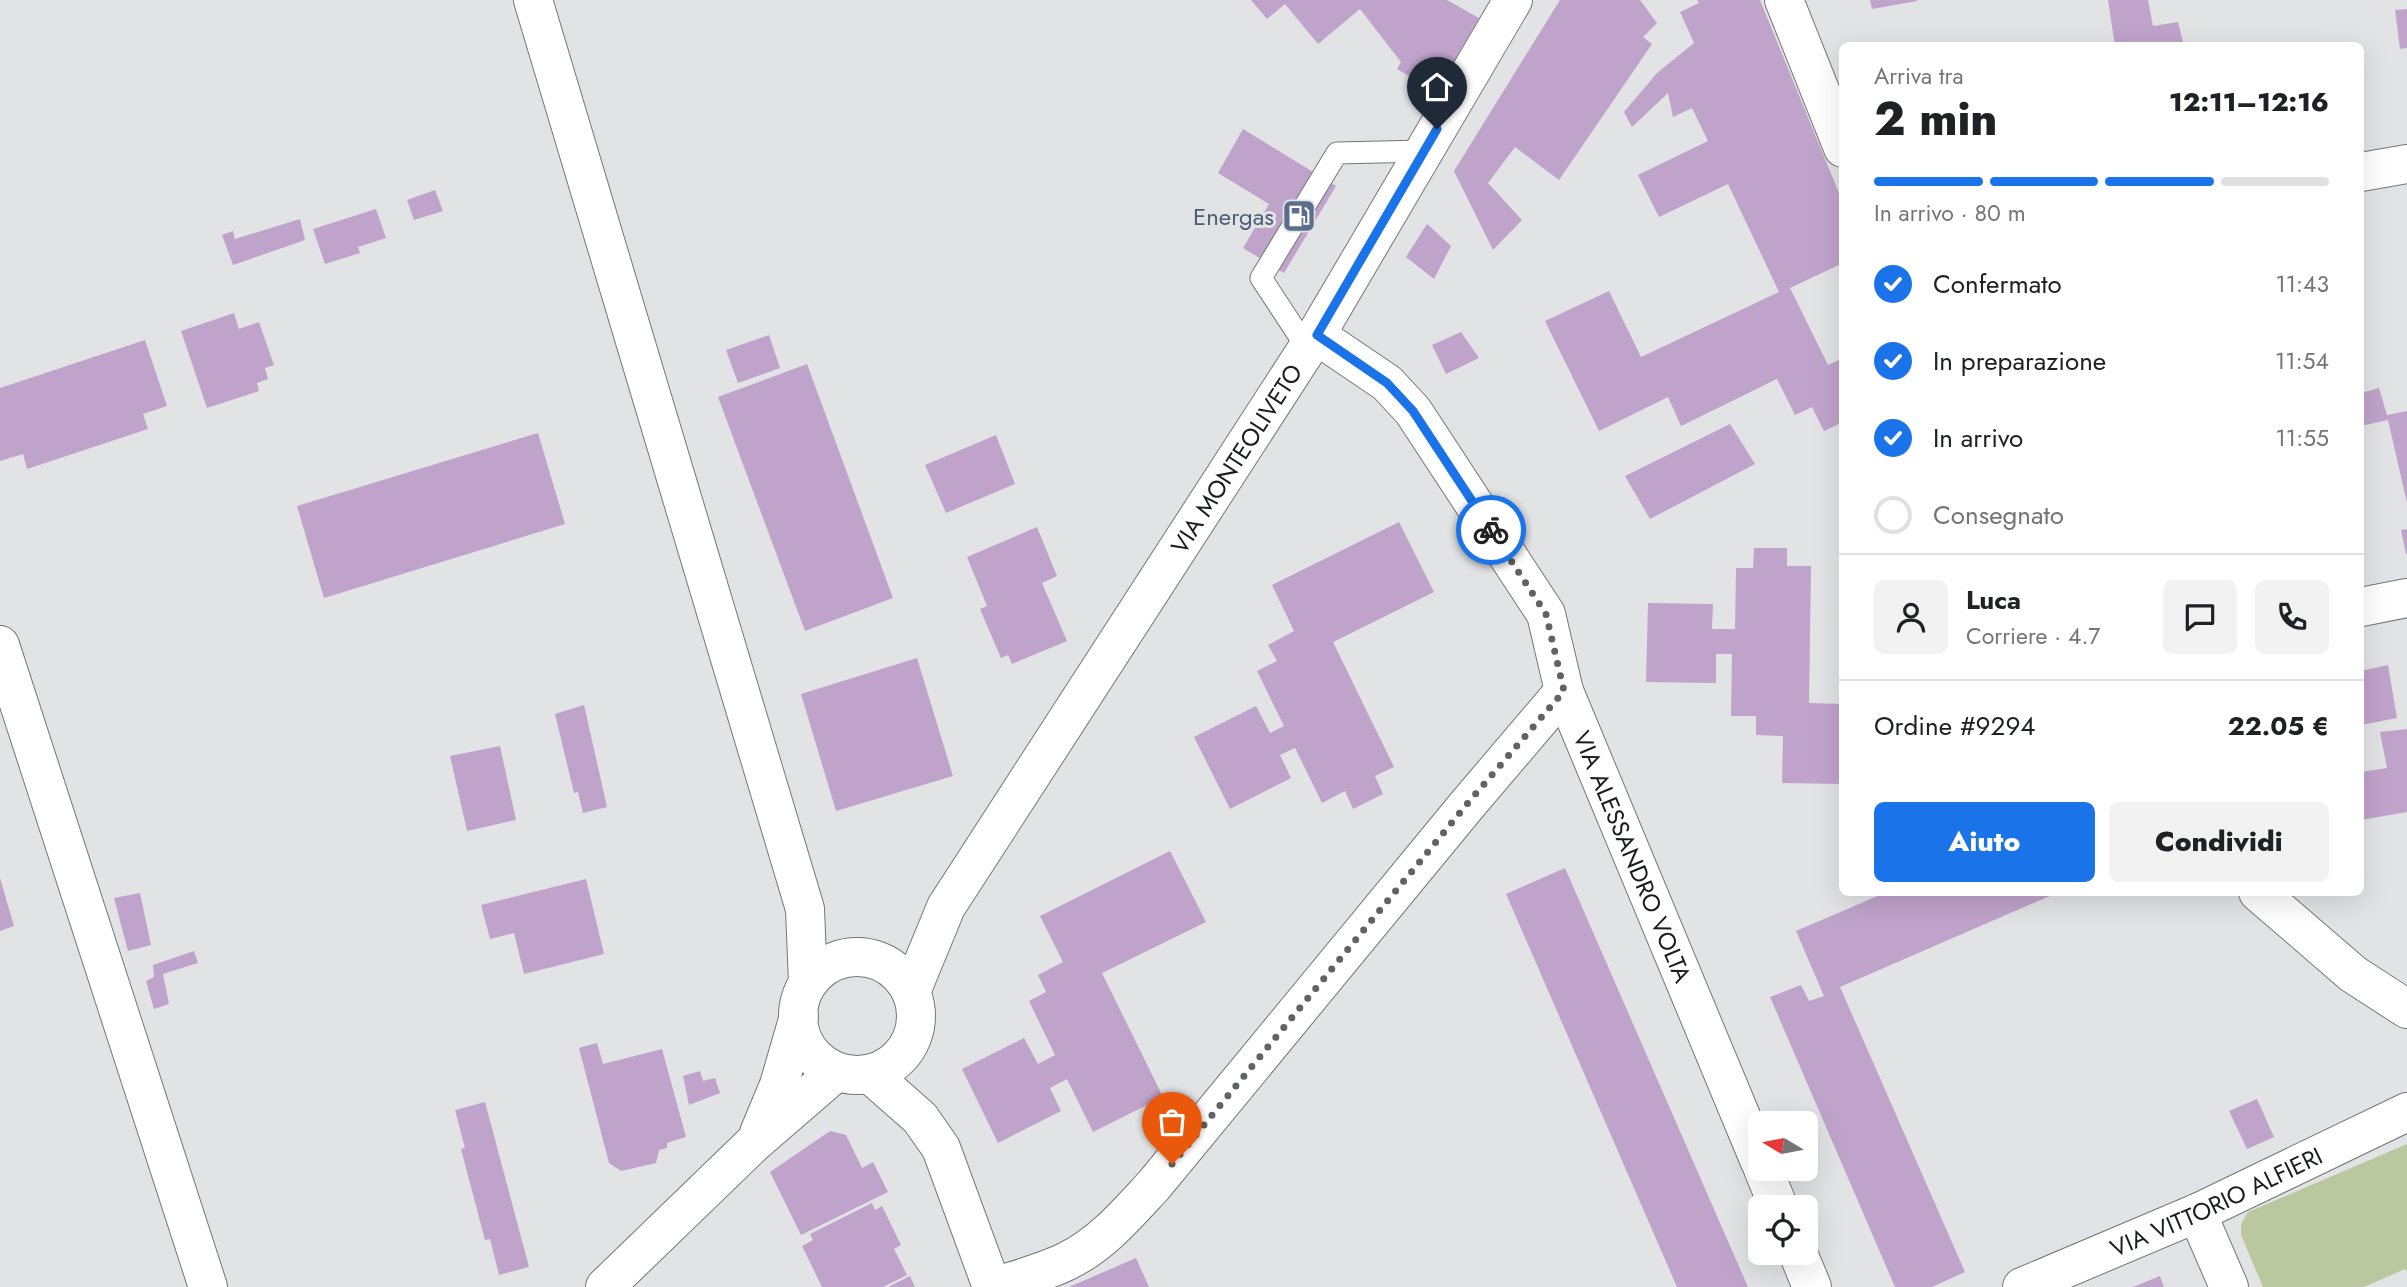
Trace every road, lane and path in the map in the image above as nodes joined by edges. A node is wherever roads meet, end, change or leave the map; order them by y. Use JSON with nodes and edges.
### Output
{"nodes":[{"id":1,"x":533,"y":0,"type":"edge"},
{"id":2,"x":1513,"y":0,"type":"edge"},
{"id":3,"x":1784,"y":0,"type":"edge"},
{"id":4,"x":1839,"y":138,"type":"edge"},
{"id":5,"x":1424,"y":150,"type":"junction"},
{"id":6,"x":2407,"y":164,"type":"edge"},
{"id":7,"x":2364,"y":172,"type":"edge"},
{"id":8,"x":1312,"y":342,"type":"junction"},
{"id":9,"x":2407,"y":598,"type":"edge"},
{"id":10,"x":2364,"y":606,"type":"edge"},
{"id":11,"x":0,"y":645,"type":"edge"},
{"id":12,"x":1564,"y":691,"type":"junction"},
{"id":13,"x":2263,"y":896,"type":"edge"},
{"id":14,"x":946,"y":907,"type":"junction"},
{"id":15,"x":805,"y":909,"type":"junction"},
{"id":16,"x":869,"y":960,"type":"junction"},
{"id":17,"x":911,"y":992,"type":"junction"},
{"id":18,"x":804,"y":999,"type":"junction"},
{"id":19,"x":2407,"y":1009,"type":"edge"},
{"id":20,"x":904,"y":1052,"type":"junction"},
{"id":21,"x":853,"y":1073,"type":"junction"},
{"id":22,"x":2407,"y":1112,"type":"edge"},
{"id":23,"x":920,"y":1118,"type":"junction"},
{"id":24,"x":1748,"y":1133,"type":"edge"},
{"id":25,"x":755,"y":1142,"type":"junction"},
{"id":26,"x":2197,"y":1213,"type":"junction"},
{"id":27,"x":1803,"y":1265,"type":"edge"},
{"id":28,"x":208,"y":1287,"type":"edge"},
{"id":29,"x":605,"y":1287,"type":"edge"},
{"id":30,"x":993,"y":1287,"type":"edge"},
{"id":31,"x":1812,"y":1287,"type":"edge"},
{"id":32,"x":2022,"y":1287,"type":"edge"},
{"id":33,"x":2229,"y":1287,"type":"edge"}],
"edges":[{"from":1,"to":15,"type":"street"},
{"from":2,"to":5,"type":"street","name":"VIA MONTEOLIVETO"},
{"from":3,"to":4,"type":"street"},
{"from":5,"to":8,"type":"street","name":"VIA MONTEOLIVETO"},
{"from":5,"to":8,"type":"lane"},
{"from":6,"to":7,"type":"street"},
{"from":8,"to":12,"type":"street","name":"VIA ALESSANDRO VOLTA"},
{"from":8,"to":14,"type":"street","name":"VIA MONTEOLIVETO"},
{"from":9,"to":10,"type":"street"},
{"from":11,"to":28,"type":"street"},
{"from":12,"to":24,"type":"street","name":"VIA ALESSANDRO VOLTA"},
{"from":12,"to":30,"type":"street"},
{"from":13,"to":19,"type":"street"},
{"from":14,"to":16,"type":"street","name":"VIA MONTEOLIVETO"},
{"from":14,"to":17,"type":"street","name":"VIA MONTEOLIVETO"},
{"from":15,"to":16,"type":"street"},
{"from":15,"to":18,"type":"street"},
{"from":16,"to":17,"type":"street"},
{"from":16,"to":18,"type":"street"},
{"from":17,"to":20,"type":"street"},
{"from":18,"to":21,"type":"street"},
{"from":18,"to":25,"type":"street"},
{"from":20,"to":21,"type":"street"},
{"from":20,"to":23,"type":"street"},
{"from":21,"to":23,"type":"street"},
{"from":21,"to":25,"type":"street"},
{"from":22,"to":26,"type":"street","name":"VIA VITTORIO ALFIERI"},
{"from":23,"to":30,"type":"street"},
{"from":25,"to":29,"type":"street"},
{"from":26,"to":32,"type":"street","name":"VIA VITTORIO ALFIERI"},
{"from":26,"to":33,"type":"street"},
{"from":27,"to":31,"type":"street"}]}
